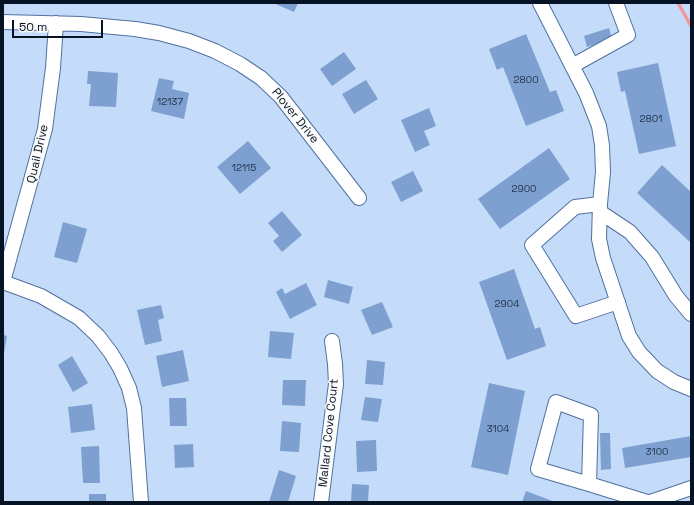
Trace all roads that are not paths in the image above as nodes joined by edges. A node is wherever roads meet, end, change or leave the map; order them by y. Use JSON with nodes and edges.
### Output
{"nodes":[{"id":1,"x":540,"y":3,"type":"edge"},
{"id":2,"x":616,"y":3,"type":"edge"},
{"id":3,"x":3,"y":22,"type":"edge"},
{"id":4,"x":56,"y":23,"type":"junction"},
{"id":5,"x":572,"y":66,"type":"junction"},
{"id":6,"x":359,"y":198,"type":"dead end"},
{"id":7,"x":600,"y":208,"type":"junction"},
{"id":8,"x":3,"y":282,"type":"edge"},
{"id":9,"x":618,"y":302,"type":"junction"},
{"id":10,"x":691,"y":314,"type":"edge"},
{"id":11,"x":332,"y":340,"type":"dead end"},
{"id":12,"x":691,"y":389,"type":"edge"},
{"id":13,"x":589,"y":484,"type":"junction"},
{"id":14,"x":691,"y":488,"type":"edge"},
{"id":15,"x":141,"y":502,"type":"edge"},
{"id":16,"x":321,"y":502,"type":"edge"},
{"id":17,"x":649,"y":502,"type":"edge"}],
"edges":[{"from":1,"to":5,"type":"street"},
{"from":2,"to":5,"type":"street"},
{"from":3,"to":4,"type":"street","name":"Plover Drive"},
{"from":4,"to":6,"type":"street","name":"Plover Drive"},
{"from":4,"to":8,"type":"street","name":"Quail Drive"},
{"from":5,"to":7,"type":"street"},
{"from":7,"to":9,"type":"street"},
{"from":7,"to":9,"type":"street"},
{"from":7,"to":10,"type":"street"},
{"from":8,"to":15,"type":"street"},
{"from":9,"to":12,"type":"street"},
{"from":11,"to":16,"type":"street","name":"Mallard Cove Court"},
{"from":13,"to":13,"type":"street"},
{"from":13,"to":17,"type":"street"},
{"from":14,"to":17,"type":"street"}]}
